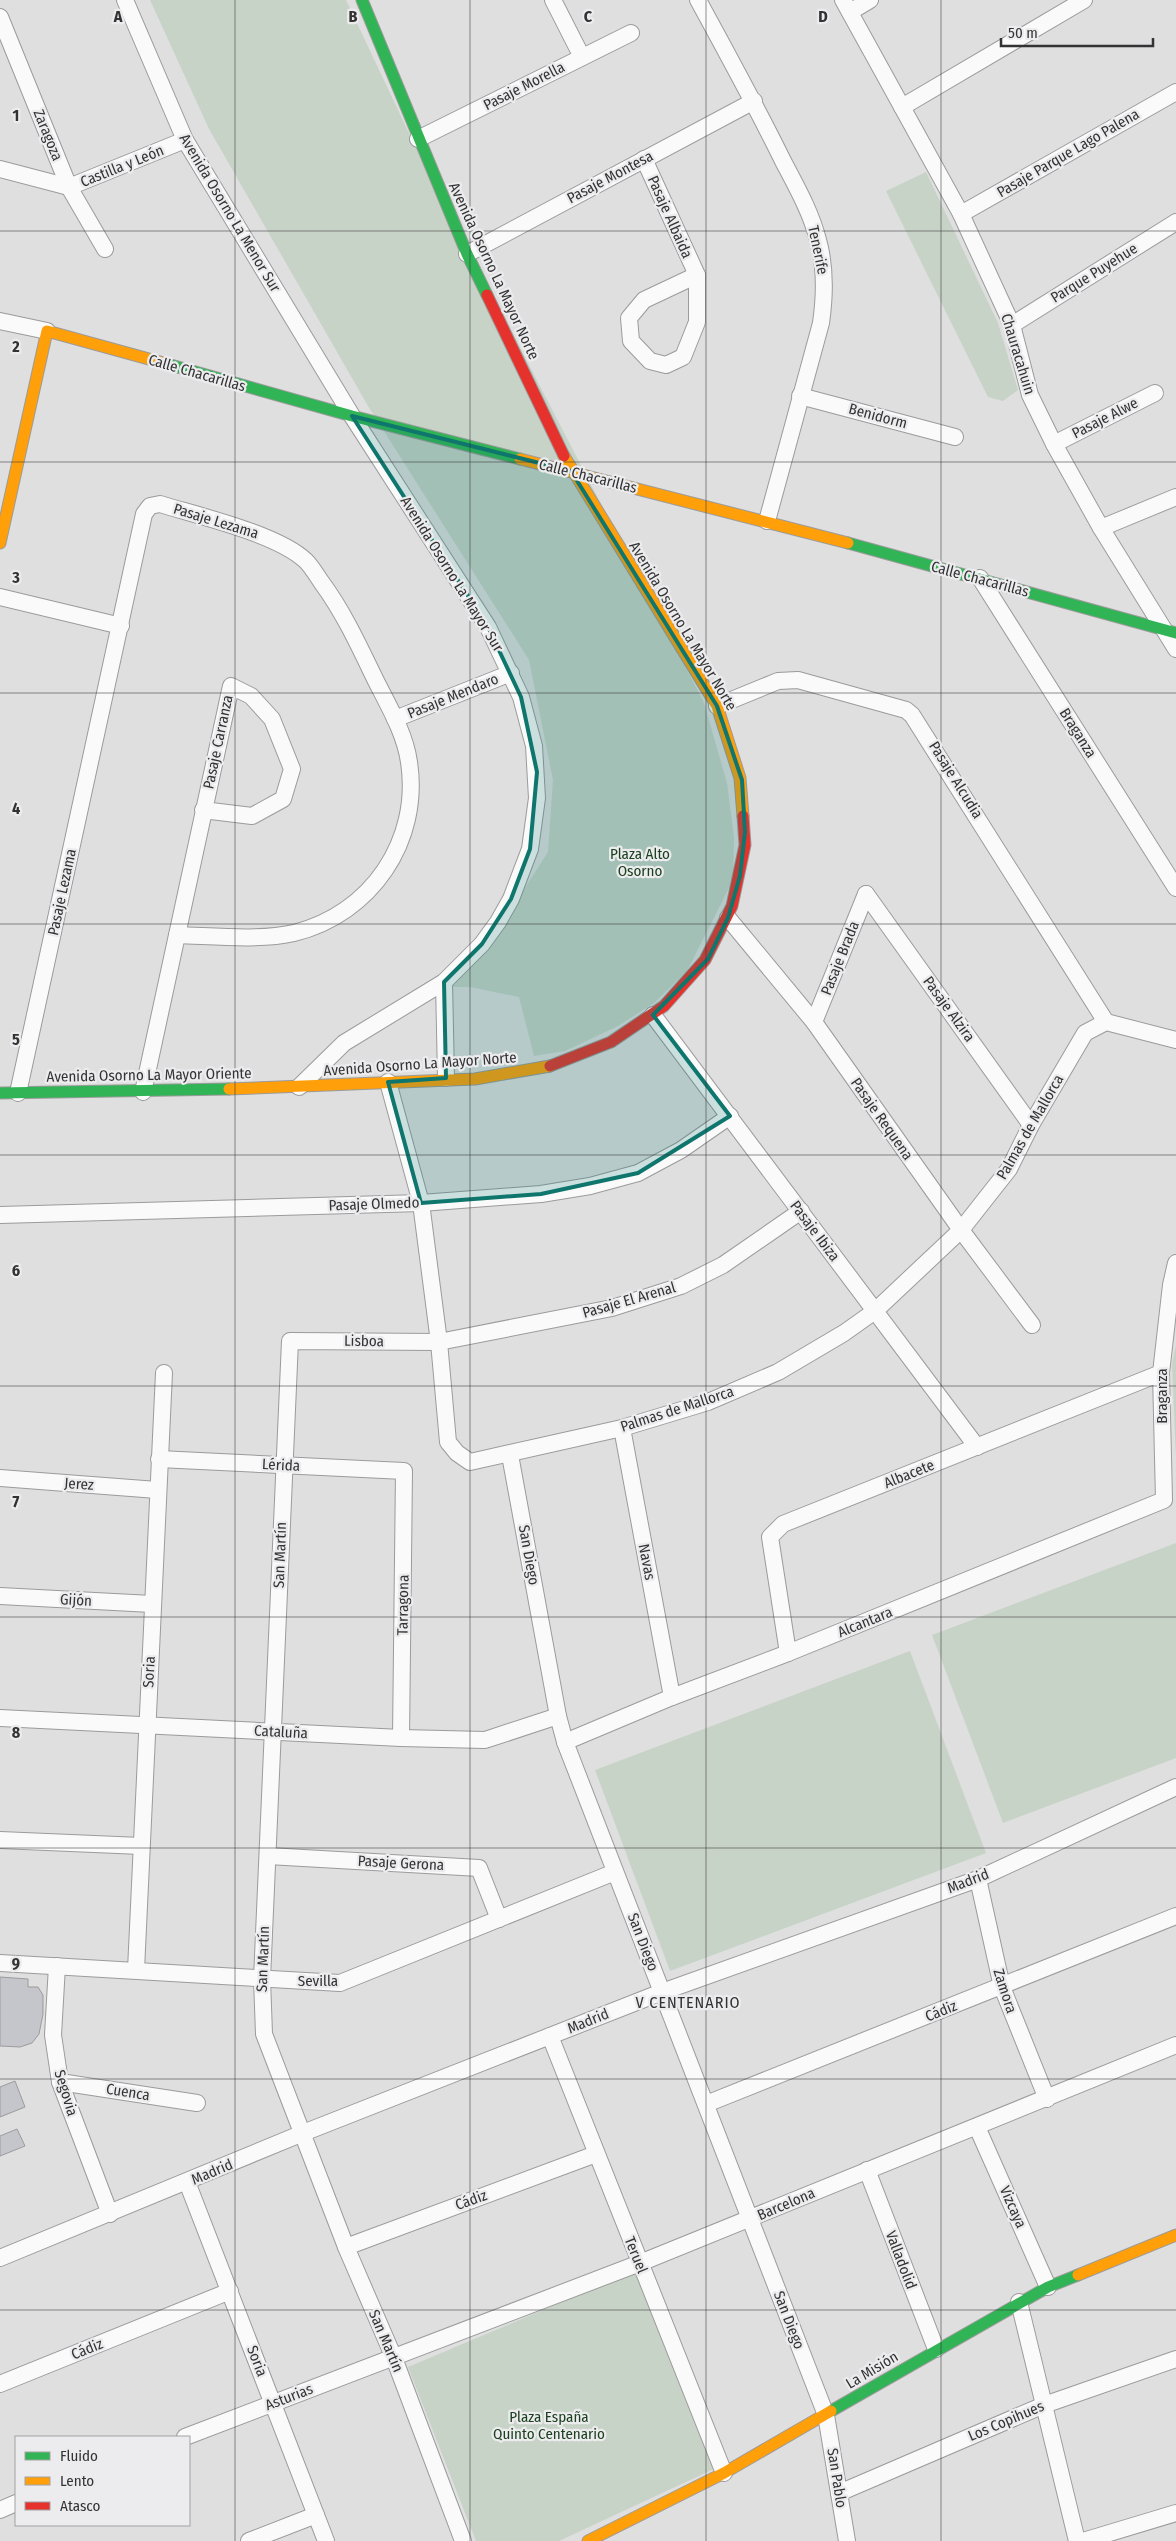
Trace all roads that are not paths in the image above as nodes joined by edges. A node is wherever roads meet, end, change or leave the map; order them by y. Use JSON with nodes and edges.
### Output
{"nodes":[{"id":1,"x":125,"y":0,"type":"edge"},
{"id":2,"x":362,"y":0,"type":"edge"},
{"id":3,"x":553,"y":0,"type":"edge"},
{"id":4,"x":698,"y":0,"type":"edge"},
{"id":5,"x":870,"y":0,"type":"edge"},
{"id":6,"x":1084,"y":0,"type":"edge"},
{"id":7,"x":847,"y":6,"type":"edge"},
{"id":8,"x":0,"y":17,"type":"edge"},
{"id":9,"x":631,"y":33,"type":"dead end"},
{"id":10,"x":582,"y":57,"type":"junction"},
{"id":11,"x":1176,"y":92,"type":"edge"},
{"id":12,"x":754,"y":101,"type":"junction"},
{"id":13,"x":902,"y":107,"type":"junction"},
{"id":14,"x":418,"y":139,"type":"junction"},
{"id":15,"x":185,"y":140,"type":"junction"},
{"id":16,"x":644,"y":159,"type":"junction"},
{"id":17,"x":0,"y":170,"type":"edge"},
{"id":18,"x":69,"y":187,"type":"junction"},
{"id":19,"x":961,"y":214,"type":"junction"},
{"id":20,"x":1176,"y":222,"type":"edge"},
{"id":21,"x":105,"y":249,"type":"dead end"},
{"id":22,"x":468,"y":254,"type":"junction"},
{"id":23,"x":697,"y":275,"type":"junction"},
{"id":24,"x":0,"y":321,"type":"edge"},
{"id":25,"x":1012,"y":325,"type":"junction"},
{"id":26,"x":47,"y":331,"type":"junction"},
{"id":27,"x":1155,"y":393,"type":"dead end"},
{"id":28,"x":800,"y":396,"type":"junction"},
{"id":29,"x":352,"y":416,"type":"junction"},
{"id":30,"x":955,"y":437,"type":"dead end"},
{"id":31,"x":1054,"y":444,"type":"junction"},
{"id":32,"x":571,"y":471,"type":"junction"},
{"id":33,"x":6,"y":487,"type":"edge"},
{"id":34,"x":1176,"y":497,"type":"edge"},
{"id":35,"x":768,"y":521,"type":"junction"},
{"id":36,"x":1101,"y":528,"type":"junction"},
{"id":37,"x":0,"y":543,"type":"edge"},
{"id":38,"x":980,"y":578,"type":"junction"},
{"id":39,"x":0,"y":597,"type":"edge"},
{"id":40,"x":121,"y":626,"type":"junction"},
{"id":41,"x":1169,"y":631,"type":"edge"},
{"id":42,"x":1176,"y":649,"type":"edge"},
{"id":43,"x":511,"y":673,"type":"junction"},
{"id":44,"x":717,"y":706,"type":"junction"},
{"id":45,"x":395,"y":720,"type":"junction"},
{"id":46,"x":203,"y":810,"type":"junction"},
{"id":47,"x":1176,"y":888,"type":"edge"},
{"id":48,"x":866,"y":894,"type":"joint"},
{"id":49,"x":728,"y":918,"type":"junction"},
{"id":50,"x":177,"y":936,"type":"junction"},
{"id":51,"x":444,"y":982,"type":"junction"},
{"id":52,"x":653,"y":1015,"type":"junction"},
{"id":53,"x":814,"y":1022,"type":"junction"},
{"id":54,"x":1106,"y":1022,"type":"junction"},
{"id":55,"x":1176,"y":1040,"type":"edge"},
{"id":56,"x":446,"y":1078,"type":"junction"},
{"id":57,"x":388,"y":1082,"type":"junction"},
{"id":58,"x":299,"y":1087,"type":"junction"},
{"id":59,"x":143,"y":1092,"type":"junction"},
{"id":60,"x":0,"y":1093,"type":"edge"},
{"id":61,"x":18,"y":1093,"type":"junction"},
{"id":62,"x":730,"y":1116,"type":"junction"},
{"id":63,"x":1031,"y":1125,"type":"junction"},
{"id":64,"x":421,"y":1203,"type":"junction"},
{"id":65,"x":801,"y":1212,"type":"junction"},
{"id":66,"x":0,"y":1215,"type":"edge"},
{"id":67,"x":961,"y":1230,"type":"junction"},
{"id":68,"x":1176,"y":1264,"type":"edge"},
{"id":69,"x":875,"y":1311,"type":"junction"},
{"id":70,"x":1032,"y":1325,"type":"dead end"},
{"id":71,"x":290,"y":1341,"type":"joint"},
{"id":72,"x":439,"y":1342,"type":"junction"},
{"id":73,"x":164,"y":1373,"type":"dead end"},
{"id":74,"x":1161,"y":1373,"type":"junction"},
{"id":75,"x":622,"y":1428,"type":"junction"},
{"id":76,"x":977,"y":1446,"type":"junction"},
{"id":77,"x":510,"y":1454,"type":"junction"},
{"id":78,"x":158,"y":1460,"type":"junction"},
{"id":79,"x":284,"y":1465,"type":"junction"},
{"id":80,"x":404,"y":1471,"type":"joint"},
{"id":81,"x":0,"y":1478,"type":"edge"},
{"id":82,"x":157,"y":1490,"type":"junction"},
{"id":83,"x":1164,"y":1500,"type":"joint"},
{"id":84,"x":0,"y":1596,"type":"edge"},
{"id":85,"x":152,"y":1604,"type":"junction"},
{"id":86,"x":788,"y":1653,"type":"junction"},
{"id":87,"x":672,"y":1697,"type":"junction"},
{"id":88,"x":558,"y":1716,"type":"junction"},
{"id":89,"x":0,"y":1718,"type":"edge"},
{"id":90,"x":147,"y":1726,"type":"junction"},
{"id":91,"x":273,"y":1732,"type":"junction"},
{"id":92,"x":401,"y":1738,"type":"junction"},
{"id":93,"x":565,"y":1742,"type":"junction"},
{"id":94,"x":1176,"y":1787,"type":"edge"},
{"id":95,"x":0,"y":1840,"type":"edge"},
{"id":96,"x":141,"y":1846,"type":"junction"},
{"id":97,"x":268,"y":1856,"type":"junction"},
{"id":98,"x":616,"y":1872,"type":"junction"},
{"id":99,"x":978,"y":1878,"type":"junction"},
{"id":100,"x":1176,"y":1916,"type":"edge"},
{"id":101,"x":499,"y":1919,"type":"junction"},
{"id":102,"x":0,"y":1962,"type":"edge"},
{"id":103,"x":57,"y":1966,"type":"junction"},
{"id":104,"x":136,"y":1970,"type":"junction"},
{"id":105,"x":262,"y":1979,"type":"junction"},
{"id":106,"x":1002,"y":1987,"type":"junction"},
{"id":107,"x":662,"y":1992,"type":"junction"},
{"id":108,"x":550,"y":2036,"type":"junction"},
{"id":109,"x":1176,"y":2045,"type":"edge"},
{"id":110,"x":60,"y":2082,"type":"junction"},
{"id":111,"x":1047,"y":2098,"type":"junction"},
{"id":112,"x":197,"y":2103,"type":"dead end"},
{"id":113,"x":706,"y":2104,"type":"junction"},
{"id":114,"x":977,"y":2127,"type":"junction"},
{"id":115,"x":303,"y":2133,"type":"junction"},
{"id":116,"x":596,"y":2154,"type":"junction"},
{"id":117,"x":867,"y":2170,"type":"junction"},
{"id":118,"x":187,"y":2182,"type":"junction"},
{"id":119,"x":110,"y":2214,"type":"junction"},
{"id":120,"x":750,"y":2219,"type":"junction"},
{"id":121,"x":1176,"y":2235,"type":"edge"},
{"id":122,"x":346,"y":2247,"type":"junction"},
{"id":123,"x":0,"y":2258,"type":"edge"},
{"id":124,"x":640,"y":2263,"type":"junction"},
{"id":125,"x":1048,"y":2287,"type":"junction"},
{"id":126,"x":230,"y":2291,"type":"junction"},
{"id":127,"x":1019,"y":2302,"type":"junction"},
{"id":128,"x":936,"y":2350,"type":"junction"},
{"id":129,"x":394,"y":2358,"type":"junction"},
{"id":130,"x":1176,"y":2359,"type":"edge"},
{"id":131,"x":0,"y":2384,"type":"edge"},
{"id":132,"x":273,"y":2403,"type":"junction"},
{"id":133,"x":1044,"y":2405,"type":"junction"},
{"id":134,"x":826,"y":2415,"type":"junction"},
{"id":135,"x":188,"y":2436,"type":"edge"},
{"id":136,"x":724,"y":2473,"type":"junction"},
{"id":137,"x":839,"y":2493,"type":"junction"},
{"id":138,"x":15,"y":2503,"type":"edge"},
{"id":139,"x":0,"y":2510,"type":"edge"},
{"id":140,"x":1176,"y":2513,"type":"edge"},
{"id":141,"x":316,"y":2515,"type":"junction"},
{"id":142,"x":249,"y":2541,"type":"edge"},
{"id":143,"x":326,"y":2541,"type":"edge"},
{"id":144,"x":463,"y":2541,"type":"edge"},
{"id":145,"x":588,"y":2541,"type":"edge"},
{"id":146,"x":847,"y":2541,"type":"edge"},
{"id":147,"x":1077,"y":2541,"type":"edge"},
{"id":148,"x":1084,"y":2541,"type":"edge"}],
"edges":[{"from":1,"to":15,"type":"street","name":"Avenida Osorno La Menor Sur"},
{"from":2,"to":14,"type":"street","name":"Avenida Osorno La Mayor Norte"},
{"from":3,"to":10,"type":"street"},
{"from":4,"to":12,"type":"street","name":"Tenerife"},
{"from":5,"to":7,"type":"street"},
{"from":6,"to":13,"type":"street"},
{"from":7,"to":13,"type":"street","name":"Chauracahuin"},
{"from":8,"to":18,"type":"street","name":"Zaragoza"},
{"from":9,"to":10,"type":"street","name":"Pasaje Morella"},
{"from":10,"to":14,"type":"street","name":"Pasaje Morella"},
{"from":11,"to":19,"type":"street","name":"Pasaje Parque Lago Palena"},
{"from":12,"to":16,"type":"street","name":"Pasaje Montesa"},
{"from":12,"to":28,"type":"street","name":"Tenerife"},
{"from":13,"to":19,"type":"street","name":"Chauracahuin"},
{"from":14,"to":22,"type":"street","name":"Avenida Osorno La Mayor Norte"},
{"from":15,"to":18,"type":"street","name":"Castilla y León"},
{"from":15,"to":29,"type":"street","name":"Avenida Osorno La Menor Sur"},
{"from":16,"to":22,"type":"street","name":"Pasaje Montesa"},
{"from":16,"to":23,"type":"street","name":"Pasaje Albaida"},
{"from":17,"to":18,"type":"street","name":"Castilla y León"},
{"from":18,"to":21,"type":"street","name":"Zaragoza"},
{"from":19,"to":25,"type":"street","name":"Chauracahuin"},
{"from":20,"to":25,"type":"street","name":"Parque Puyehue"},
{"from":22,"to":32,"type":"street","name":"Avenida Osorno La Mayor Norte"},
{"from":23,"to":23,"type":"street","name":"Pasaje Albaida"},
{"from":24,"to":26,"type":"street","name":"Calle Chacarillas"},
{"from":25,"to":31,"type":"street","name":"Chauracahuin"},
{"from":26,"to":29,"type":"street","name":"Calle Chacarillas"},
{"from":26,"to":33,"type":"street"},
{"from":27,"to":31,"type":"street","name":"Pasaje Alwe"},
{"from":28,"to":30,"type":"street","name":"Benidorm"},
{"from":28,"to":35,"type":"street","name":"Tenerife"},
{"from":29,"to":32,"type":"street","name":"Calle Chacarillas"},
{"from":29,"to":43,"type":"street","name":"Avenida Osorno La Mayor Sur"},
{"from":31,"to":36,"type":"street","name":"Chauracahuin"},
{"from":32,"to":35,"type":"street","name":"Calle Chacarillas"},
{"from":32,"to":44,"type":"street","name":"Avenida Osorno La Mayor Norte"},
{"from":33,"to":37,"type":"street"},
{"from":34,"to":36,"type":"street"},
{"from":35,"to":38,"type":"street","name":"Calle Chacarillas"},
{"from":36,"to":41,"type":"street","name":"Chauracahuin"},
{"from":38,"to":41,"type":"street","name":"Calle Chacarillas"},
{"from":38,"to":47,"type":"street","name":"Braganza"},
{"from":39,"to":40,"type":"street"},
{"from":40,"to":45,"type":"street","name":"Pasaje Lezama"},
{"from":40,"to":61,"type":"street","name":"Pasaje Lezama"},
{"from":41,"to":42,"type":"street","name":"Chauracahuin"},
{"from":43,"to":45,"type":"street","name":"Pasaje Mendaro"},
{"from":43,"to":51,"type":"street","name":"Avenida Osorno La Mayor Sur"},
{"from":44,"to":49,"type":"street","name":"Avenida Osorno La Mayor Norte"},
{"from":44,"to":54,"type":"street","name":"Pasaje Alcudia"},
{"from":45,"to":50,"type":"street","name":"Pasaje Lezama"},
{"from":46,"to":46,"type":"street","name":"Pasaje Carranza"},
{"from":46,"to":50,"type":"street","name":"Pasaje Carranza"},
{"from":48,"to":53,"type":"street","name":"Pasaje Brada"},
{"from":48,"to":63,"type":"street","name":"Pasaje Alzira"},
{"from":49,"to":52,"type":"street","name":"Avenida Osorno La Mayor Norte"},
{"from":49,"to":53,"type":"street","name":"Pasaje Requena"},
{"from":50,"to":59,"type":"street","name":"Pasaje Carranza"},
{"from":51,"to":56,"type":"street"},
{"from":51,"to":58,"type":"street","name":"Avenida Osorno La Mayor Sur"},
{"from":52,"to":56,"type":"street","name":"Avenida Osorno La Mayor Norte"},
{"from":52,"to":62,"type":"street","name":"Pasaje Ibiza"},
{"from":53,"to":67,"type":"street","name":"Pasaje Requena"},
{"from":54,"to":55,"type":"street"},
{"from":54,"to":63,"type":"street","name":"Palmas de Mallorca"},
{"from":56,"to":57,"type":"street","name":"Avenida Osorno La Mayor Norte"},
{"from":57,"to":58,"type":"street","name":"Avenida Osorno La Mayor Norte"},
{"from":57,"to":64,"type":"street","name":"Palmas de Mallorca"},
{"from":58,"to":59,"type":"street","name":"Avenida Osorno La Mayor Oriente"},
{"from":59,"to":61,"type":"street","name":"Avenida Osorno La Mayor Oriente"},
{"from":60,"to":61,"type":"street","name":"Avenida Osorno La Mayor Oriente"},
{"from":62,"to":64,"type":"street","name":"Pasaje Olmedo"},
{"from":62,"to":65,"type":"street","name":"Pasaje Ibiza"},
{"from":63,"to":67,"type":"street","name":"Palmas de Mallorca"},
{"from":64,"to":66,"type":"street","name":"Pasaje Olmedo"},
{"from":64,"to":72,"type":"street","name":"Palmas de Mallorca"},
{"from":65,"to":69,"type":"street","name":"Pasaje Ibiza"},
{"from":65,"to":72,"type":"street","name":"Pasaje El Arenal"},
{"from":67,"to":69,"type":"street","name":"Palmas de Mallorca"},
{"from":67,"to":70,"type":"street","name":"Pasaje Requena"},
{"from":68,"to":74,"type":"street","name":"Braganza"},
{"from":69,"to":75,"type":"street","name":"Palmas de Mallorca"},
{"from":69,"to":76,"type":"street","name":"Pasaje Ibiza"},
{"from":71,"to":72,"type":"street","name":"Lisboa"},
{"from":71,"to":79,"type":"street","name":"San Martín"},
{"from":72,"to":77,"type":"street","name":"Palmas de Mallorca"},
{"from":73,"to":78,"type":"street","name":"Soria"},
{"from":74,"to":76,"type":"street","name":"Albacete"},
{"from":74,"to":83,"type":"street","name":"Braganza"},
{"from":75,"to":77,"type":"street","name":"Palmas de Mallorca"},
{"from":75,"to":87,"type":"street","name":"Navas"},
{"from":76,"to":86,"type":"street","name":"Albacete"},
{"from":77,"to":88,"type":"street","name":"San Diego"},
{"from":78,"to":79,"type":"street","name":"Lérida"},
{"from":78,"to":82,"type":"street","name":"Soria"},
{"from":79,"to":80,"type":"street","name":"Lérida"},
{"from":79,"to":91,"type":"street","name":"San Martín"},
{"from":80,"to":92,"type":"street","name":"Tarragona"},
{"from":81,"to":82,"type":"street","name":"Jerez"},
{"from":82,"to":85,"type":"street","name":"Soria"},
{"from":83,"to":86,"type":"street","name":"Alcantara"},
{"from":84,"to":85,"type":"street","name":"Gijón"},
{"from":85,"to":90,"type":"street","name":"Soria"},
{"from":86,"to":87,"type":"street","name":"Alcantara"},
{"from":87,"to":93,"type":"street","name":"Alcantara"},
{"from":88,"to":92,"type":"street","name":"Cataluña"},
{"from":88,"to":93,"type":"street","name":"San Diego"},
{"from":89,"to":90,"type":"street","name":"Cataluña"},
{"from":90,"to":91,"type":"street","name":"Cataluña"},
{"from":90,"to":96,"type":"street","name":"Soria"},
{"from":91,"to":92,"type":"street","name":"Cataluña"},
{"from":91,"to":97,"type":"street","name":"San Martín"},
{"from":93,"to":98,"type":"street","name":"San Diego"},
{"from":94,"to":99,"type":"street","name":"Madrid"},
{"from":95,"to":96,"type":"street"},
{"from":96,"to":104,"type":"street","name":"Soria"},
{"from":97,"to":101,"type":"street","name":"Pasaje Gerona"},
{"from":97,"to":105,"type":"street","name":"San Martín"},
{"from":98,"to":101,"type":"street","name":"Sevilla"},
{"from":98,"to":107,"type":"street","name":"San Diego"},
{"from":99,"to":106,"type":"street","name":"Zamora"},
{"from":99,"to":107,"type":"street","name":"Madrid"},
{"from":100,"to":106,"type":"street","name":"Cádiz"},
{"from":101,"to":105,"type":"street","name":"Sevilla"},
{"from":102,"to":103,"type":"street","name":"Sevilla"},
{"from":103,"to":104,"type":"street","name":"Sevilla"},
{"from":103,"to":110,"type":"street","name":"Segovia"},
{"from":104,"to":105,"type":"street","name":"Sevilla"},
{"from":105,"to":115,"type":"street","name":"San Martín"},
{"from":106,"to":111,"type":"street","name":"Zamora"},
{"from":106,"to":113,"type":"street","name":"Cádiz"},
{"from":107,"to":108,"type":"street","name":"Madrid"},
{"from":107,"to":113,"type":"street","name":"San Diego"},
{"from":108,"to":115,"type":"street","name":"Madrid"},
{"from":108,"to":116,"type":"street","name":"Teruel"},
{"from":109,"to":111,"type":"street","name":"Barcelona"},
{"from":110,"to":112,"type":"street","name":"Cuenca"},
{"from":110,"to":119,"type":"street","name":"Segovia"},
{"from":111,"to":114,"type":"street","name":"Barcelona"},
{"from":113,"to":120,"type":"street","name":"San Diego"},
{"from":114,"to":117,"type":"street","name":"Barcelona"},
{"from":114,"to":125,"type":"street","name":"Vizcaya"},
{"from":115,"to":118,"type":"street","name":"Madrid"},
{"from":115,"to":122,"type":"street","name":"San Martín"},
{"from":116,"to":122,"type":"street","name":"Cádiz"},
{"from":116,"to":124,"type":"street","name":"Teruel"},
{"from":117,"to":120,"type":"street","name":"Barcelona"},
{"from":117,"to":128,"type":"street","name":"Valladolid"},
{"from":118,"to":119,"type":"street","name":"Madrid"},
{"from":118,"to":126,"type":"street","name":"Soria"},
{"from":119,"to":123,"type":"street","name":"Madrid"},
{"from":120,"to":124,"type":"street","name":"Barcelona"},
{"from":120,"to":134,"type":"street","name":"San Diego"},
{"from":121,"to":125,"type":"street","name":"La Misión"},
{"from":122,"to":129,"type":"street","name":"San Martín"},
{"from":124,"to":129,"type":"street","name":"Barcelona"},
{"from":124,"to":136,"type":"street","name":"Teruel"},
{"from":125,"to":127,"type":"street","name":"La Misión"},
{"from":126,"to":131,"type":"street","name":"Cádiz"},
{"from":126,"to":132,"type":"street","name":"Soria"},
{"from":127,"to":128,"type":"street","name":"La Misión"},
{"from":127,"to":133,"type":"street"},
{"from":128,"to":134,"type":"street","name":"La Misión"},
{"from":129,"to":132,"type":"street","name":"Asturias"},
{"from":129,"to":144,"type":"street","name":"San Martín"},
{"from":130,"to":133,"type":"street","name":"Los Copihues"},
{"from":132,"to":135,"type":"street","name":"Asturias"},
{"from":132,"to":141,"type":"street","name":"Soria"},
{"from":133,"to":137,"type":"street","name":"Los Copihues"},
{"from":133,"to":147,"type":"street"},
{"from":134,"to":136,"type":"street","name":"La Misión"},
{"from":134,"to":137,"type":"street","name":"San Pablo"},
{"from":136,"to":145,"type":"street","name":"La Misión"},
{"from":137,"to":146,"type":"street","name":"San Pablo"},
{"from":138,"to":139,"type":"street"},
{"from":140,"to":148,"type":"street"},
{"from":141,"to":142,"type":"street"},
{"from":141,"to":143,"type":"street","name":"Soria"}]}
